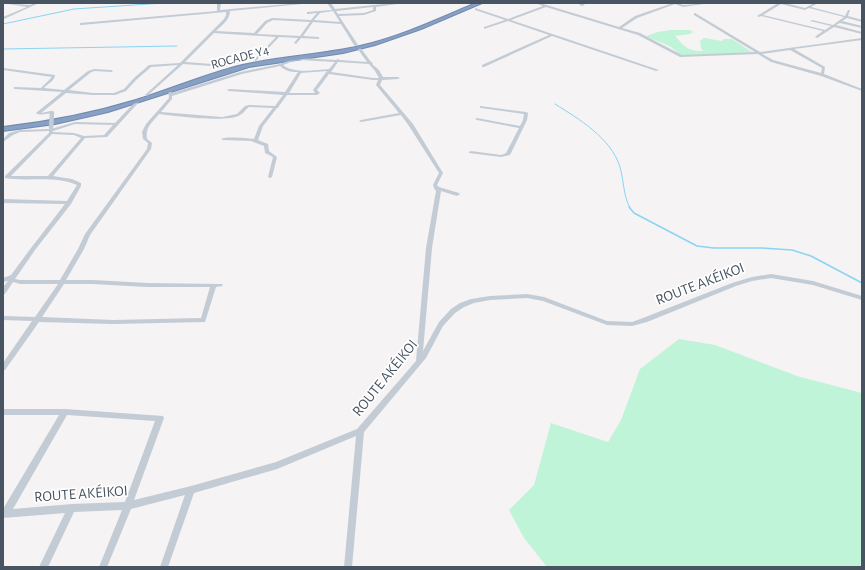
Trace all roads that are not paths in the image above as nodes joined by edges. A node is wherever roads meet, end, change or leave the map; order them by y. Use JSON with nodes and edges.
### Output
{"nodes":[{"id":1,"x":5,"y":3,"type":"edge"},
{"id":2,"x":10,"y":3,"type":"edge"},
{"id":3,"x":37,"y":3,"type":"edge"},
{"id":4,"x":219,"y":3,"type":"edge"},
{"id":5,"x":280,"y":3,"type":"edge"},
{"id":6,"x":310,"y":3,"type":"edge"},
{"id":7,"x":329,"y":3,"type":"edge"},
{"id":8,"x":351,"y":3,"type":"edge"},
{"id":9,"x":402,"y":3,"type":"edge"},
{"id":10,"x":470,"y":3,"type":"edge"},
{"id":11,"x":480,"y":3,"type":"edge"},
{"id":12,"x":537,"y":3,"type":"edge"},
{"id":13,"x":676,"y":3,"type":"edge"},
{"id":14,"x":709,"y":3,"type":"edge"},
{"id":15,"x":780,"y":3,"type":"edge"},
{"id":16,"x":816,"y":3,"type":"edge"},
{"id":17,"x":376,"y":5,"type":"edge"},
{"id":18,"x":546,"y":5,"type":"edge"},
{"id":19,"x":3,"y":6,"type":"edge"},
{"id":20,"x":30,"y":6,"type":"junction"},
{"id":21,"x":276,"y":6,"type":"junction"},
{"id":22,"x":809,"y":7,"type":"junction"},
{"id":23,"x":355,"y":8,"type":"junction"},
{"id":24,"x":476,"y":9,"type":"dead end"},
{"id":25,"x":334,"y":10,"type":"junction"},
{"id":26,"x":228,"y":11,"type":"junction"},
{"id":27,"x":275,"y":11,"type":"dead end"},
{"id":28,"x":849,"y":11,"type":"dead end"},
{"id":29,"x":218,"y":12,"type":"junction"},
{"id":30,"x":319,"y":12,"type":"junction"},
{"id":31,"x":308,"y":13,"type":"dead end"},
{"id":32,"x":696,"y":14,"type":"dead end"},
{"id":33,"x":336,"y":15,"type":"junction"},
{"id":34,"x":846,"y":17,"type":"junction"},
{"id":35,"x":4,"y":18,"type":"dead end"},
{"id":36,"x":507,"y":19,"type":"junction"},
{"id":37,"x":312,"y":21,"type":"junction"},
{"id":38,"x":812,"y":21,"type":"dead end"},
{"id":39,"x":862,"y":21,"type":"edge"},
{"id":40,"x":840,"y":22,"type":"junction"},
{"id":41,"x":342,"y":23,"type":"junction"},
{"id":42,"x":81,"y":24,"type":"dead end"},
{"id":43,"x":834,"y":26,"type":"junction"},
{"id":44,"x":862,"y":27,"type":"edge"},
{"id":45,"x":485,"y":28,"type":"dead end"},
{"id":46,"x":619,"y":28,"type":"junction"},
{"id":47,"x":826,"y":31,"type":"junction"},
{"id":48,"x":212,"y":32,"type":"junction"},
{"id":49,"x":862,"y":33,"type":"edge"},
{"id":50,"x":255,"y":34,"type":"junction"},
{"id":51,"x":551,"y":35,"type":"junction"},
{"id":52,"x":278,"y":36,"type":"junction"},
{"id":53,"x":300,"y":37,"type":"junction"},
{"id":54,"x":318,"y":38,"type":"dead end"},
{"id":55,"x":862,"y":39,"type":"edge"},
{"id":56,"x":296,"y":43,"type":"dead end"},
{"id":57,"x":831,"y":43,"type":"junction"},
{"id":58,"x":358,"y":47,"type":"junction"},
{"id":59,"x":791,"y":49,"type":"junction"},
{"id":60,"x":759,"y":53,"type":"junction"},
{"id":61,"x":256,"y":60,"type":"junction"},
{"id":62,"x":338,"y":60,"type":"junction"},
{"id":63,"x":371,"y":63,"type":"junction"},
{"id":64,"x":182,"y":64,"type":"junction"},
{"id":65,"x":281,"y":64,"type":"junction"},
{"id":66,"x":224,"y":66,"type":"dead end"},
{"id":67,"x":483,"y":66,"type":"dead end"},
{"id":68,"x":3,"y":69,"type":"edge"},
{"id":69,"x":657,"y":70,"type":"dead end"},
{"id":70,"x":111,"y":71,"type":"dead end"},
{"id":71,"x":300,"y":72,"type":"junction"},
{"id":72,"x":330,"y":72,"type":"junction"},
{"id":73,"x":822,"y":75,"type":"junction"},
{"id":74,"x":381,"y":78,"type":"junction"},
{"id":75,"x":398,"y":78,"type":"dead end"},
{"id":76,"x":14,"y":88,"type":"dead end"},
{"id":77,"x":42,"y":89,"type":"junction"},
{"id":78,"x":229,"y":90,"type":"dead end"},
{"id":79,"x":862,"y":90,"type":"edge"},
{"id":80,"x":65,"y":91,"type":"junction"},
{"id":81,"x":170,"y":93,"type":"junction"},
{"id":82,"x":147,"y":94,"type":"junction"},
{"id":83,"x":286,"y":94,"type":"junction"},
{"id":84,"x":137,"y":102,"type":"junction"},
{"id":85,"x":277,"y":107,"type":"junction"},
{"id":86,"x":481,"y":107,"type":"dead end"},
{"id":87,"x":157,"y":113,"type":"junction"},
{"id":88,"x":402,"y":114,"type":"junction"},
{"id":89,"x":477,"y":119,"type":"dead end"},
{"id":90,"x":361,"y":121,"type":"dead end"},
{"id":91,"x":117,"y":124,"type":"junction"},
{"id":92,"x":3,"y":125,"type":"edge"},
{"id":93,"x":521,"y":127,"type":"junction"},
{"id":94,"x":3,"y":129,"type":"edge"},
{"id":95,"x":51,"y":130,"type":"junction"},
{"id":96,"x":84,"y":137,"type":"junction"},
{"id":97,"x":223,"y":139,"type":"dead end"},
{"id":98,"x":3,"y":141,"type":"edge"},
{"id":99,"x":256,"y":141,"type":"junction"},
{"id":100,"x":471,"y":152,"type":"dead end"},
{"id":101,"x":270,"y":177,"type":"dead end"},
{"id":102,"x":49,"y":178,"type":"junction"},
{"id":103,"x":5,"y":179,"type":"edge"},
{"id":104,"x":435,"y":187,"type":"junction"},
{"id":105,"x":457,"y":194,"type":"dead end"},
{"id":106,"x":3,"y":202,"type":"edge"},
{"id":107,"x":69,"y":203,"type":"junction"},
{"id":108,"x":12,"y":279,"type":"junction"},
{"id":109,"x":3,"y":280,"type":"edge"},
{"id":110,"x":61,"y":282,"type":"junction"},
{"id":111,"x":3,"y":292,"type":"edge"},
{"id":112,"x":862,"y":298,"type":"edge"},
{"id":113,"x":3,"y":318,"type":"edge"},
{"id":114,"x":37,"y":318,"type":"junction"},
{"id":115,"x":419,"y":362,"type":"junction"},
{"id":116,"x":3,"y":368,"type":"edge"},
{"id":117,"x":3,"y":412,"type":"edge"},
{"id":118,"x":65,"y":412,"type":"junction"},
{"id":119,"x":360,"y":432,"type":"junction"},
{"id":120,"x":191,"y":490,"type":"junction"},
{"id":121,"x":128,"y":506,"type":"junction"},
{"id":122,"x":72,"y":508,"type":"junction"},
{"id":123,"x":4,"y":514,"type":"edge"},
{"id":124,"x":43,"y":567,"type":"edge"},
{"id":125,"x":104,"y":567,"type":"edge"},
{"id":126,"x":164,"y":567,"type":"edge"},
{"id":127,"x":348,"y":567,"type":"edge"}],
"edges":[{"from":1,"to":2,"type":"street"},
{"from":2,"to":19,"type":"street"},
{"from":2,"to":20,"type":"street"},
{"from":3,"to":20,"type":"street"},
{"from":4,"to":29,"type":"street"},
{"from":5,"to":21,"type":"street"},
{"from":6,"to":21,"type":"street"},
{"from":7,"to":25,"type":"street"},
{"from":8,"to":23,"type":"street"},
{"from":9,"to":17,"type":"street"},
{"from":10,"to":58,"type":"highway","name":"ROCADE Y4"},
{"from":11,"to":58,"type":"highway","name":"ROCADE Y4"},
{"from":12,"to":18,"type":"street"},
{"from":13,"to":14,"type":"street"},
{"from":13,"to":46,"type":"street"},
{"from":15,"to":22,"type":"street"},
{"from":15,"to":47,"type":"street"},
{"from":16,"to":22,"type":"street"},
{"from":17,"to":23,"type":"street"},
{"from":17,"to":33,"type":"street"},
{"from":18,"to":36,"type":"street"},
{"from":18,"to":46,"type":"street"},
{"from":20,"to":35,"type":"street"},
{"from":21,"to":26,"type":"street"},
{"from":21,"to":27,"type":"street"},
{"from":22,"to":34,"type":"street"},
{"from":23,"to":25,"type":"street"},
{"from":24,"to":36,"type":"street"},
{"from":25,"to":30,"type":"street"},
{"from":25,"to":33,"type":"street"},
{"from":26,"to":29,"type":"street"},
{"from":26,"to":48,"type":"street"},
{"from":28,"to":34,"type":"street"},
{"from":29,"to":42,"type":"street"},
{"from":30,"to":31,"type":"street"},
{"from":30,"to":37,"type":"street"},
{"from":32,"to":60,"type":"street"},
{"from":33,"to":41,"type":"street"},
{"from":34,"to":39,"type":"street"},
{"from":34,"to":40,"type":"street"},
{"from":36,"to":45,"type":"street"},
{"from":36,"to":51,"type":"street"},
{"from":37,"to":41,"type":"street"},
{"from":37,"to":50,"type":"street"},
{"from":37,"to":53,"type":"street"},
{"from":38,"to":43,"type":"street"},
{"from":40,"to":43,"type":"street"},
{"from":40,"to":44,"type":"street"},
{"from":41,"to":58,"type":"street"},
{"from":43,"to":47,"type":"street"},
{"from":43,"to":49,"type":"street"},
{"from":46,"to":60,"type":"street"},
{"from":47,"to":57,"type":"street"},
{"from":48,"to":50,"type":"street"},
{"from":48,"to":64,"type":"street"},
{"from":50,"to":52,"type":"street"},
{"from":51,"to":67,"type":"street"},
{"from":51,"to":69,"type":"street"},
{"from":52,"to":53,"type":"street"},
{"from":52,"to":61,"type":"street"},
{"from":53,"to":54,"type":"street"},
{"from":53,"to":56,"type":"street"},
{"from":55,"to":57,"type":"street"},
{"from":57,"to":59,"type":"street"},
{"from":58,"to":61,"type":"highway","name":"ROCADE Y4"},
{"from":58,"to":63,"type":"street"},
{"from":58,"to":81,"type":"highway","name":"ROCADE Y4"},
{"from":59,"to":60,"type":"street"},
{"from":59,"to":73,"type":"street"},
{"from":60,"to":73,"type":"street"},
{"from":61,"to":82,"type":"highway","name":"ROCADE Y4"},
{"from":62,"to":63,"type":"street"},
{"from":62,"to":65,"type":"street"},
{"from":62,"to":72,"type":"street"},
{"from":63,"to":74,"type":"street"},
{"from":64,"to":66,"type":"street"},
{"from":64,"to":80,"type":"street"},
{"from":64,"to":82,"type":"street"},
{"from":65,"to":71,"type":"street"},
{"from":65,"to":81,"type":"street"},
{"from":68,"to":77,"type":"street"},
{"from":70,"to":80,"type":"street"},
{"from":71,"to":72,"type":"street"},
{"from":71,"to":83,"type":"street"},
{"from":72,"to":74,"type":"street"},
{"from":72,"to":83,"type":"street"},
{"from":73,"to":79,"type":"street"},
{"from":74,"to":75,"type":"street"},
{"from":74,"to":88,"type":"street"},
{"from":76,"to":77,"type":"street"},
{"from":77,"to":80,"type":"street"},
{"from":78,"to":83,"type":"street"},
{"from":80,"to":95,"type":"street","bridge":true},
{"from":81,"to":84,"type":"highway","name":"ROCADE Y4"},
{"from":81,"to":87,"type":"street"},
{"from":82,"to":92,"type":"highway","name":"ROCADE Y4"},
{"from":83,"to":85,"type":"street"},
{"from":84,"to":91,"type":"street"},
{"from":84,"to":94,"type":"highway","name":"ROCADE Y4"},
{"from":85,"to":87,"type":"street"},
{"from":85,"to":99,"type":"street"},
{"from":86,"to":93,"type":"street"},
{"from":87,"to":110,"type":"street"},
{"from":88,"to":90,"type":"street"},
{"from":88,"to":104,"type":"street"},
{"from":89,"to":93,"type":"street"},
{"from":91,"to":95,"type":"street"},
{"from":91,"to":96,"type":"street"},
{"from":93,"to":100,"type":"street"},
{"from":95,"to":96,"type":"street"},
{"from":95,"to":98,"type":"street"},
{"from":95,"to":103,"type":"street"},
{"from":96,"to":102,"type":"street"},
{"from":97,"to":99,"type":"street"},
{"from":99,"to":101,"type":"street"},
{"from":102,"to":103,"type":"street"},
{"from":102,"to":107,"type":"street"},
{"from":104,"to":105,"type":"street"},
{"from":104,"to":115,"type":"street"},
{"from":106,"to":107,"type":"street"},
{"from":107,"to":108,"type":"street"},
{"from":108,"to":109,"type":"street"},
{"from":108,"to":110,"type":"street"},
{"from":108,"to":111,"type":"street"},
{"from":110,"to":114,"type":"street"},
{"from":110,"to":114,"type":"street"},
{"from":112,"to":115,"type":"street","name":"ROUTE AKÉIKOI"},
{"from":113,"to":114,"type":"street"},
{"from":114,"to":116,"type":"street"},
{"from":115,"to":119,"type":"street","name":"ROUTE AKÉIKOI"},
{"from":117,"to":118,"type":"street"},
{"from":118,"to":121,"type":"street"},
{"from":118,"to":123,"type":"street"},
{"from":119,"to":120,"type":"street","name":"ROUTE AKÉIKOI"},
{"from":119,"to":127,"type":"street"},
{"from":120,"to":121,"type":"street","name":"ROUTE AKÉIKOI"},
{"from":120,"to":126,"type":"street"},
{"from":121,"to":122,"type":"street","name":"ROUTE AKÉIKOI"},
{"from":121,"to":125,"type":"street"},
{"from":122,"to":123,"type":"street","name":"ROUTE AKÉIKOI"},
{"from":122,"to":124,"type":"street"}]}
